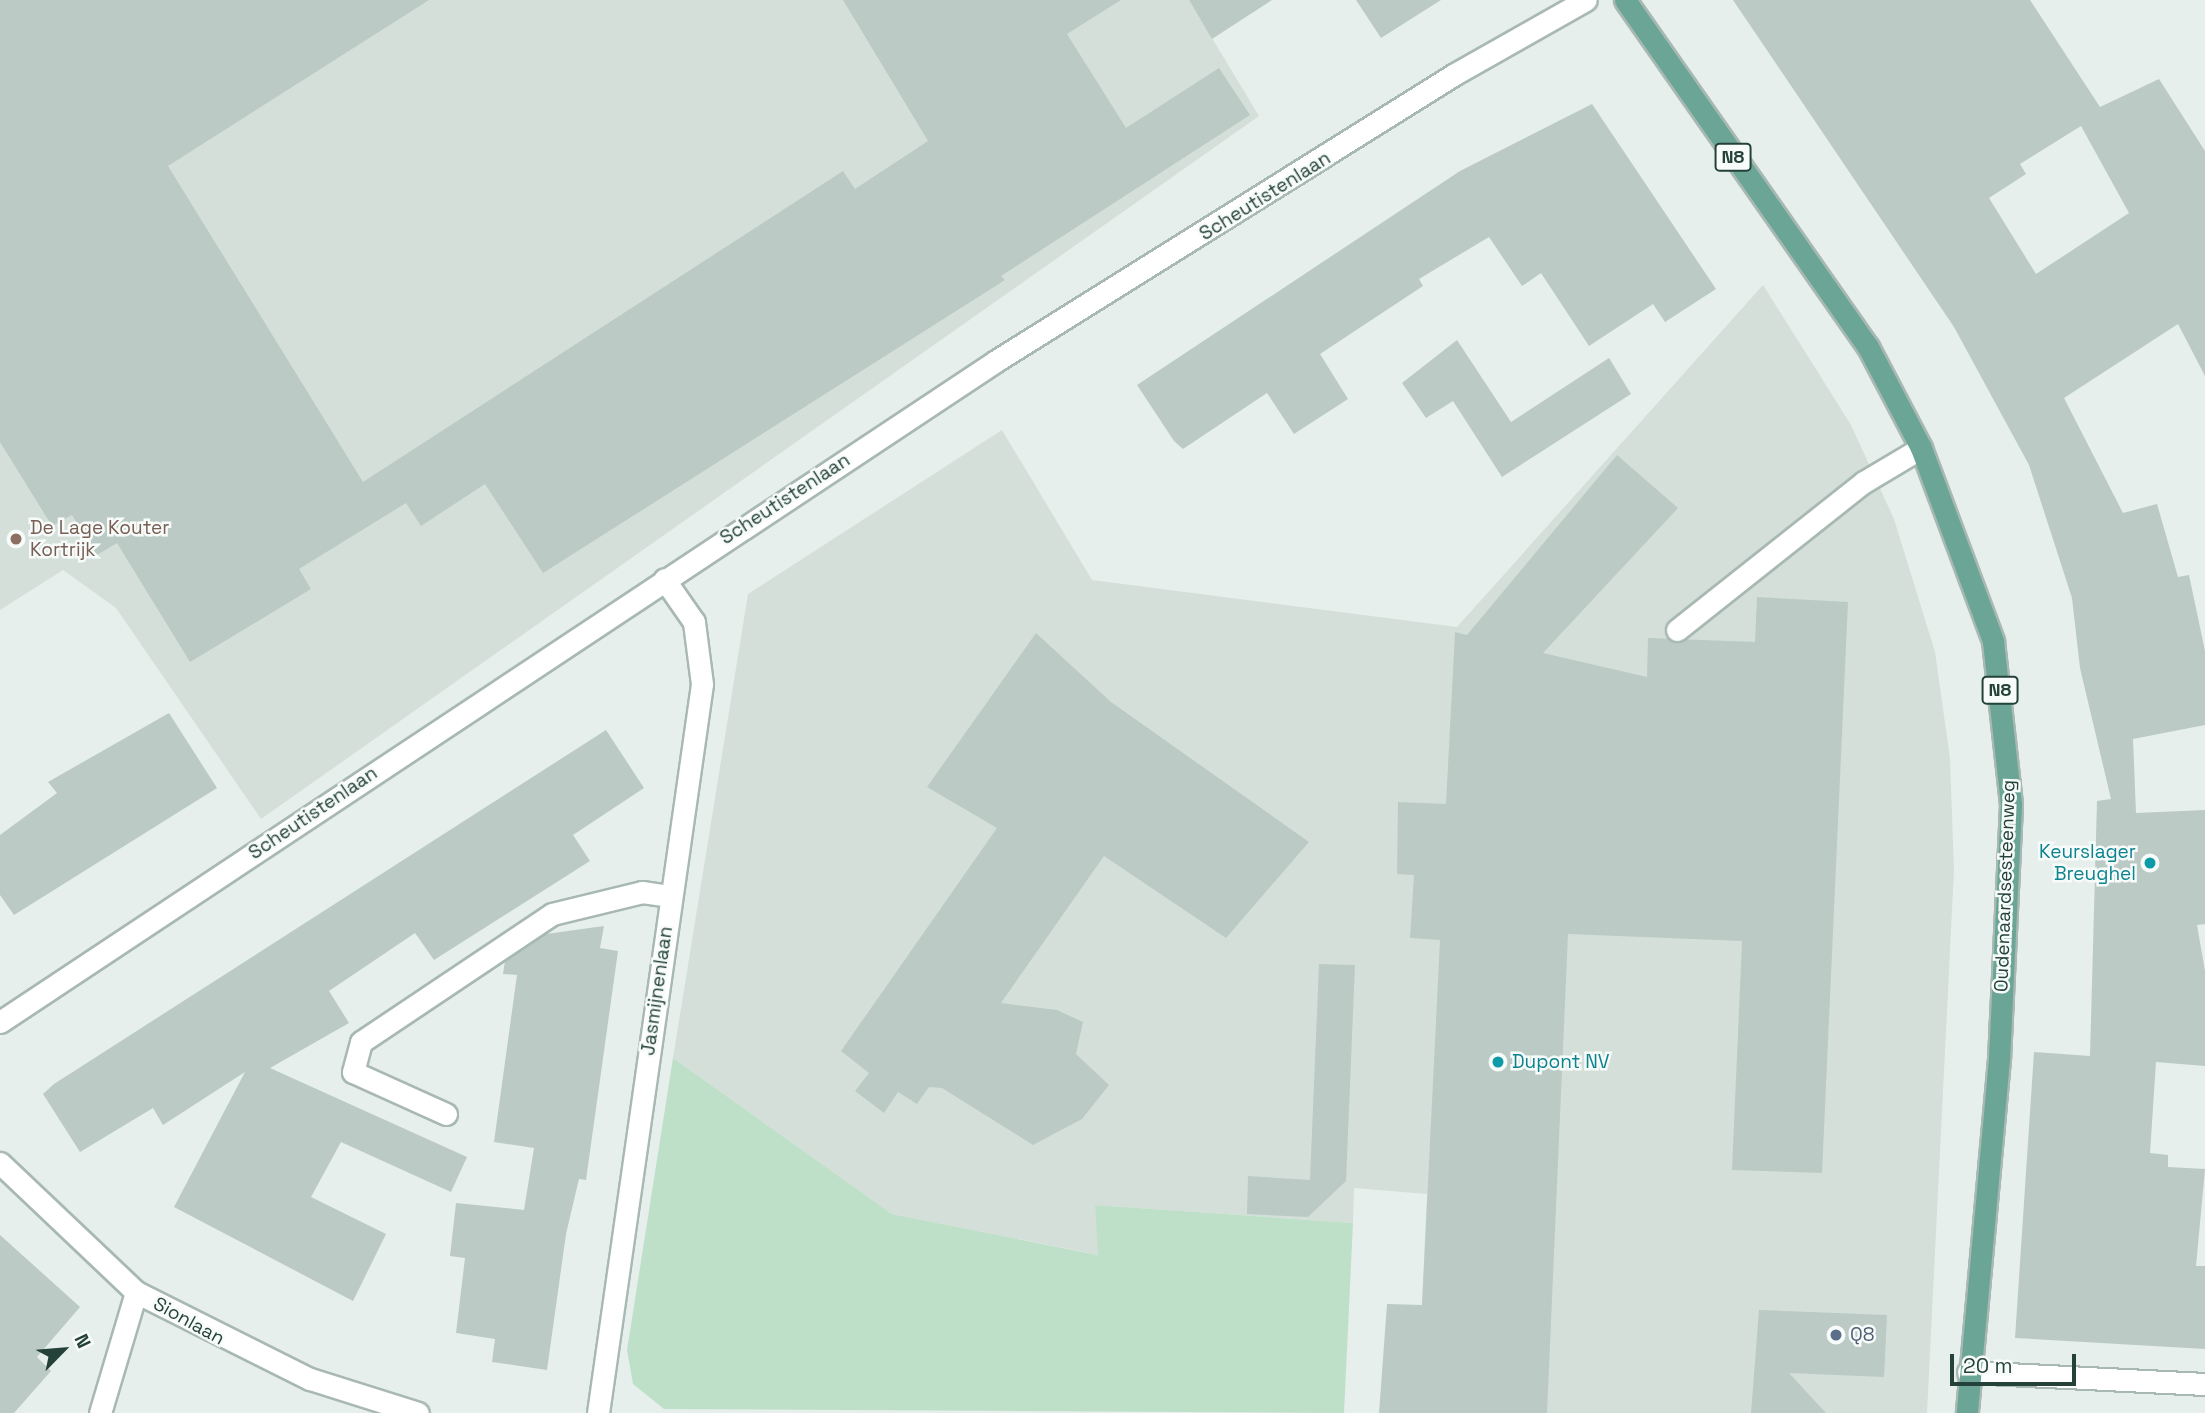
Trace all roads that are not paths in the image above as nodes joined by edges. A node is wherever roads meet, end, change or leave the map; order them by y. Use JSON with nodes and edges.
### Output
{"nodes":[{"id":1,"x":1586,"y":0,"type":"edge"},
{"id":2,"x":1625,"y":0,"type":"edge"},
{"id":3,"x":1921,"y":448,"type":"junction"},
{"id":4,"x":664,"y":579,"type":"junction"},
{"id":5,"x":1677,"y":630,"type":"dead end"},
{"id":6,"x":671,"y":896,"type":"junction"},
{"id":7,"x":0,"y":1022,"type":"edge"},
{"id":8,"x":446,"y":1114,"type":"dead end"},
{"id":9,"x":0,"y":1163,"type":"edge"},
{"id":10,"x":136,"y":1292,"type":"junction"},
{"id":11,"x":1968,"y":1372,"type":"junction"},
{"id":12,"x":2205,"y":1384,"type":"edge"},
{"id":13,"x":100,"y":1413,"type":"edge"},
{"id":14,"x":418,"y":1413,"type":"edge"},
{"id":15,"x":598,"y":1413,"type":"edge"},
{"id":16,"x":1967,"y":1413,"type":"edge"}],
"edges":[{"from":1,"to":4,"type":"street","name":"Scheutistenlaan"},
{"from":2,"to":3,"type":"main road","name":"Oudenaardsesteenweg","number":"N8"},
{"from":3,"to":5,"type":"street"},
{"from":3,"to":11,"type":"main road","name":"Oudenaardsesteenweg","number":"N8"},
{"from":4,"to":6,"type":"street","name":"Jasmijnenlaan"},
{"from":4,"to":7,"type":"street","name":"Scheutistenlaan"},
{"from":6,"to":8,"type":"street"},
{"from":6,"to":15,"type":"street","name":"Jasmijnenlaan"},
{"from":9,"to":10,"type":"street","name":"Sionlaan"},
{"from":10,"to":13,"type":"street"},
{"from":10,"to":14,"type":"street","name":"Sionlaan"},
{"from":11,"to":12,"type":"street"},
{"from":11,"to":16,"type":"main road","name":"Oudenaardsesteenweg","number":"N8"}]}
